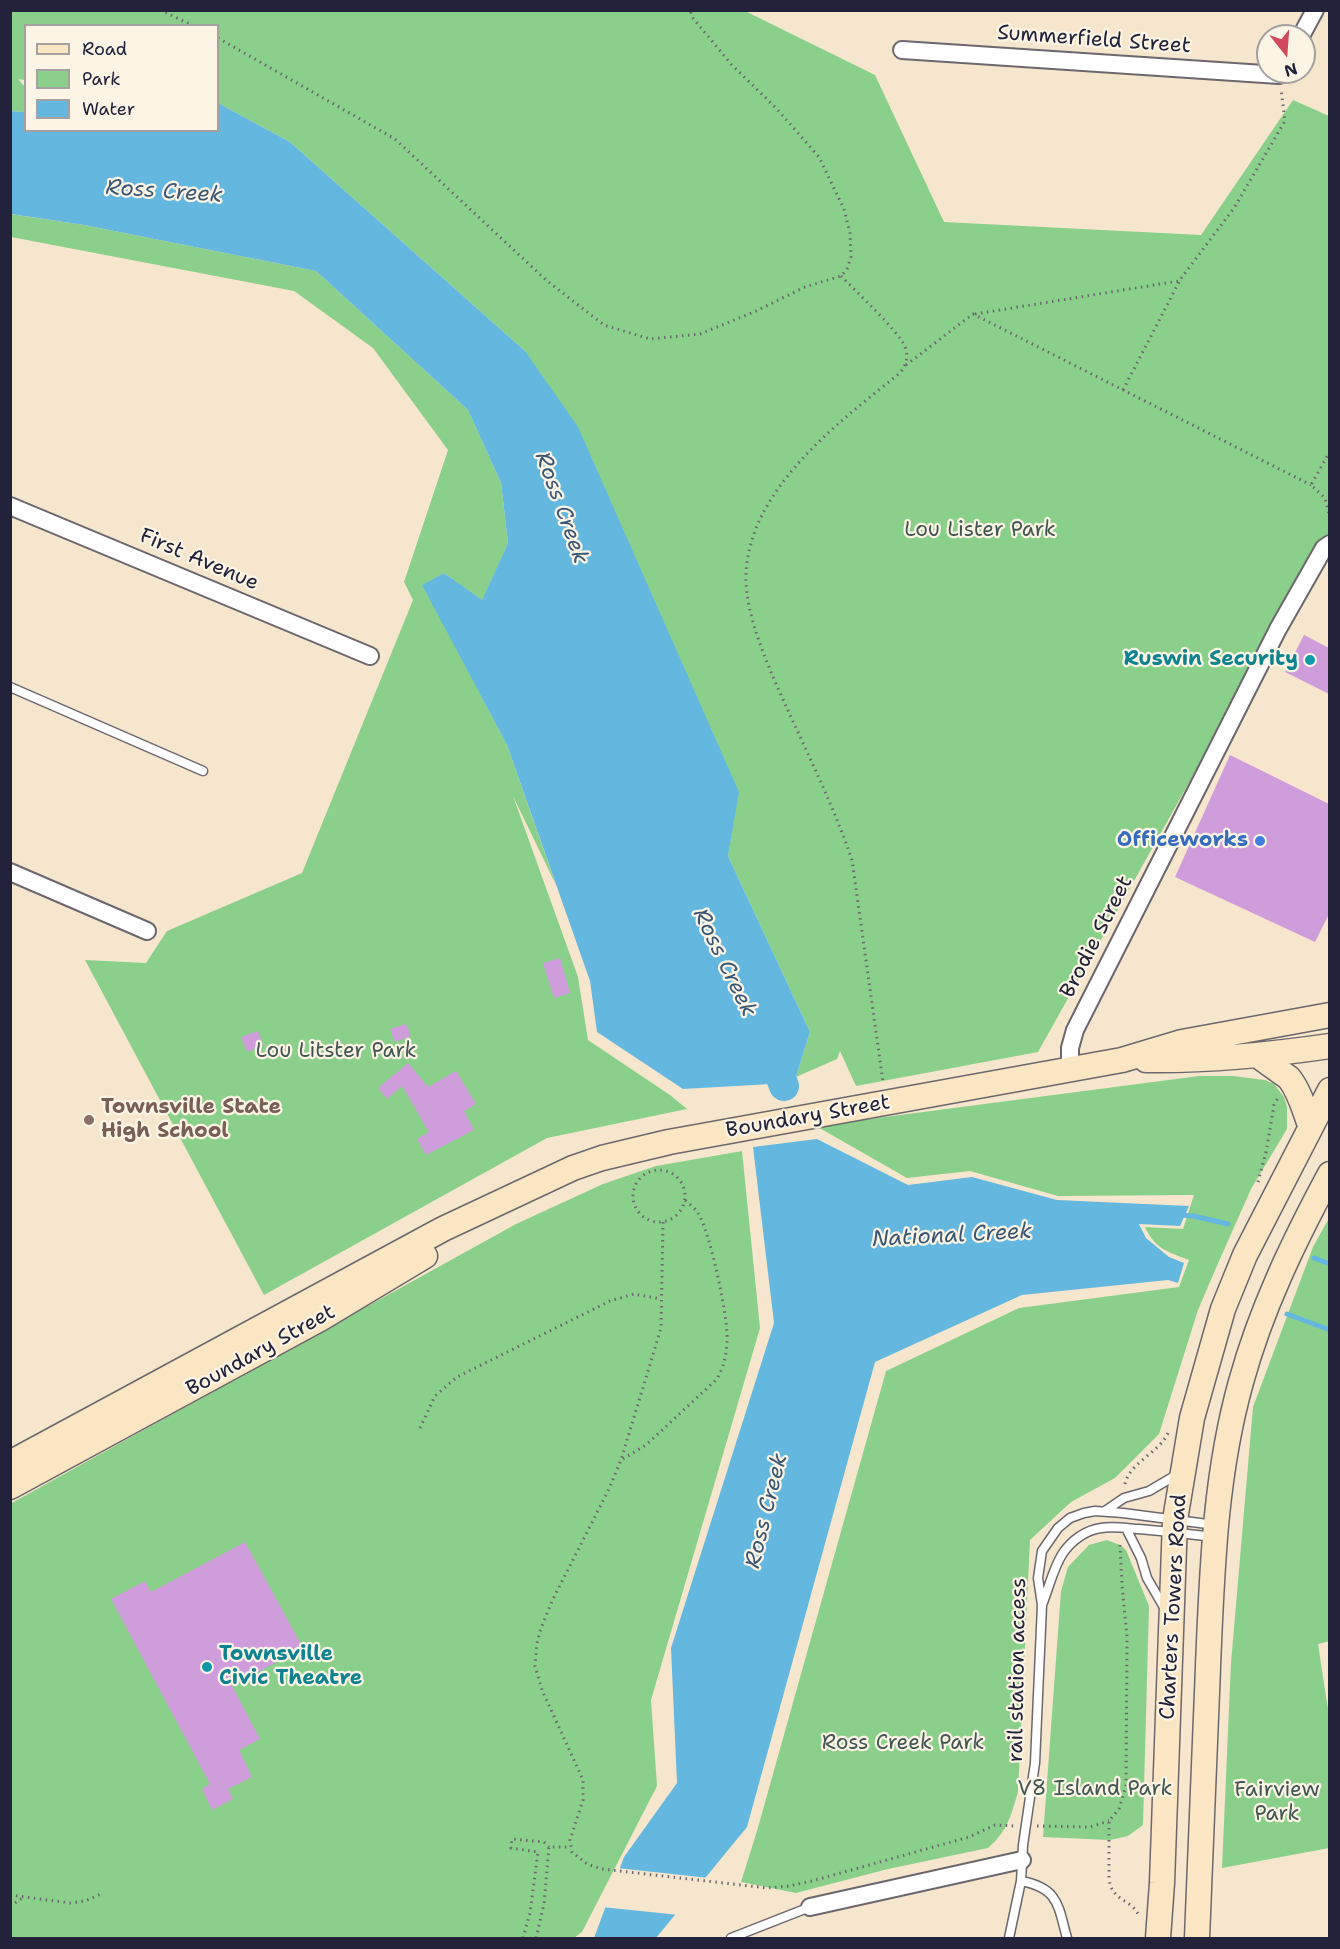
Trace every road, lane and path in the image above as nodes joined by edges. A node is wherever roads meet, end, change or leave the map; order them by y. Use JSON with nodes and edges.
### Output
{"nodes":[{"id":1,"x":18,"y":10,"type":"edge"},
{"id":2,"x":160,"y":10,"type":"edge"},
{"id":3,"x":690,"y":10,"type":"edge"},
{"id":4,"x":1315,"y":10,"type":"edge"},
{"id":5,"x":10,"y":12,"type":"edge"},
{"id":6,"x":190,"y":24,"type":"edge"},
{"id":7,"x":1307,"y":24,"type":"edge"},
{"id":8,"x":219,"y":39,"type":"edge"},
{"id":9,"x":902,"y":51,"type":"dead end"},
{"id":10,"x":1256,"y":73,"type":"edge"},
{"id":11,"x":1281,"y":84,"type":"edge"},
{"id":12,"x":841,"y":276,"type":"junction"},
{"id":13,"x":1179,"y":281,"type":"junction"},
{"id":14,"x":974,"y":314,"type":"junction"},
{"id":15,"x":906,"y":366,"type":"junction"},
{"id":16,"x":1123,"y":390,"type":"junction"},
{"id":17,"x":1329,"y":450,"type":"edge"},
{"id":18,"x":1311,"y":485,"type":"junction"},
{"id":19,"x":10,"y":506,"type":"edge"},
{"id":20,"x":1329,"y":518,"type":"edge"},
{"id":21,"x":1329,"y":543,"type":"edge"},
{"id":22,"x":370,"y":656,"type":"dead end"},
{"id":23,"x":10,"y":687,"type":"edge"},
{"id":24,"x":203,"y":771,"type":"dead end"},
{"id":25,"x":10,"y":872,"type":"edge"},
{"id":26,"x":147,"y":931,"type":"dead end"},
{"id":27,"x":1329,"y":1016,"type":"edge"},
{"id":28,"x":1329,"y":1046,"type":"edge"},
{"id":29,"x":1257,"y":1055,"type":"junction"},
{"id":30,"x":1122,"y":1060,"type":"junction"},
{"id":31,"x":1070,"y":1069,"type":"junction"},
{"id":32,"x":883,"y":1082,"type":"dead end"},
{"id":33,"x":1329,"y":1090,"type":"edge"},
{"id":34,"x":1310,"y":1125,"type":"junction"},
{"id":35,"x":1329,"y":1174,"type":"edge"},
{"id":36,"x":685,"y":1200,"type":"junction"},
{"id":37,"x":502,"y":1201,"type":"junction"},
{"id":38,"x":663,"y":1222,"type":"junction"},
{"id":39,"x":661,"y":1299,"type":"junction"},
{"id":40,"x":420,"y":1428,"type":"dead end"},
{"id":41,"x":621,"y":1460,"type":"junction"},
{"id":42,"x":10,"y":1463,"type":"edge"},
{"id":43,"x":1182,"y":1471,"type":"junction"},
{"id":44,"x":10,"y":1486,"type":"edge"},
{"id":45,"x":1104,"y":1511,"type":"junction"},
{"id":46,"x":1175,"y":1526,"type":"junction"},
{"id":47,"x":1126,"y":1528,"type":"junction"},
{"id":48,"x":1215,"y":1531,"type":"junction"},
{"id":49,"x":1042,"y":1605,"type":"junction"},
{"id":50,"x":1172,"y":1619,"type":"junction"},
{"id":51,"x":1110,"y":1821,"type":"dead end"},
{"id":52,"x":1026,"y":1826,"type":"junction"},
{"id":53,"x":549,"y":1847,"type":"junction"},
{"id":54,"x":571,"y":1847,"type":"junction"},
{"id":55,"x":1022,"y":1860,"type":"junction"},
{"id":56,"x":1021,"y":1881,"type":"junction"},
{"id":57,"x":1162,"y":1883,"type":"junction"},
{"id":58,"x":103,"y":1893,"type":"dead end"},
{"id":59,"x":10,"y":1895,"type":"edge"},
{"id":60,"x":25,"y":1896,"type":"junction"},
{"id":61,"x":10,"y":1906,"type":"edge"},
{"id":62,"x":810,"y":1907,"type":"joint"},
{"id":63,"x":523,"y":1938,"type":"edge"},
{"id":64,"x":536,"y":1938,"type":"edge"},
{"id":65,"x":731,"y":1938,"type":"edge"},
{"id":66,"x":1009,"y":1938,"type":"edge"},
{"id":67,"x":1067,"y":1938,"type":"edge"},
{"id":68,"x":1158,"y":1938,"type":"edge"},
{"id":69,"x":1166,"y":1938,"type":"edge"},
{"id":70,"x":1197,"y":1938,"type":"edge"}],
"edges":[{"from":1,"to":5,"type":"path"},
{"from":2,"to":6,"type":"path"},
{"from":3,"to":12,"type":"path"},
{"from":4,"to":7,"type":"street"},
{"from":8,"to":12,"type":"path"},
{"from":9,"to":10,"type":"street","name":"Summerfield Street"},
{"from":11,"to":13,"type":"path"},
{"from":12,"to":15,"type":"path"},
{"from":13,"to":14,"type":"path"},
{"from":13,"to":16,"type":"path"},
{"from":14,"to":15,"type":"path"},
{"from":14,"to":16,"type":"path"},
{"from":15,"to":32,"type":"path"},
{"from":16,"to":18,"type":"path"},
{"from":17,"to":18,"type":"path"},
{"from":18,"to":20,"type":"path"},
{"from":19,"to":22,"type":"street","name":"First Avenue"},
{"from":21,"to":31,"type":"street","name":"Brodie Street"},
{"from":23,"to":24,"type":"lane"},
{"from":25,"to":26,"type":"street"},
{"from":27,"to":30,"type":"main road","name":"Boundary Street"},
{"from":28,"to":29,"type":"main road","name":"Boundary Street"},
{"from":29,"to":30,"type":"main road","name":"Boundary Street"},
{"from":29,"to":34,"type":"main road"},
{"from":30,"to":31,"type":"main road","name":"Boundary Street"},
{"from":31,"to":37,"type":"main road","name":"Boundary Street"},
{"from":33,"to":34,"type":"main road","name":"Charters Towers Road"},
{"from":34,"to":43,"type":"main road","name":"Charters Towers Road"},
{"from":35,"to":48,"type":"main road","name":"Charters Towers Road"},
{"from":36,"to":38,"type":"path"},
{"from":36,"to":38,"type":"path"},
{"from":36,"to":41,"type":"path"},
{"from":37,"to":42,"type":"main road","name":"Boundary Street"},
{"from":37,"to":44,"type":"main road","name":"Boundary Street"},
{"from":38,"to":39,"type":"path"},
{"from":39,"to":40,"type":"path"},
{"from":39,"to":41,"type":"path"},
{"from":41,"to":54,"type":"path"},
{"from":43,"to":45,"type":"lane"},
{"from":43,"to":46,"type":"main road","name":"Charters Towers Road"},
{"from":45,"to":46,"type":"lane","name":"rail station access"},
{"from":45,"to":49,"type":"lane","name":"rail station access"},
{"from":46,"to":47,"type":"lane"},
{"from":46,"to":48,"type":"lane"},
{"from":46,"to":50,"type":"main road","name":"Charters Towers Road"},
{"from":47,"to":49,"type":"lane"},
{"from":47,"to":50,"type":"lane"},
{"from":48,"to":70,"type":"main road","name":"Charters Towers Road"},
{"from":49,"to":52,"type":"lane","name":"rail station access"},
{"from":50,"to":57,"type":"main road","name":"Charters Towers Road"},
{"from":51,"to":52,"type":"path"},
{"from":52,"to":54,"type":"path"},
{"from":52,"to":55,"type":"lane","name":"rail station access"},
{"from":53,"to":54,"type":"path"},
{"from":53,"to":63,"type":"path"},
{"from":53,"to":64,"type":"path"},
{"from":55,"to":56,"type":"lane","name":"rail station access"},
{"from":55,"to":62,"type":"street"},
{"from":56,"to":66,"type":"lane","name":"rail station access"},
{"from":56,"to":67,"type":"lane"},
{"from":57,"to":68,"type":"main road","name":"Charters Towers Road"},
{"from":57,"to":69,"type":"main road"},
{"from":58,"to":60,"type":"path"},
{"from":59,"to":60,"type":"path"},
{"from":60,"to":61,"type":"path"},
{"from":62,"to":65,"type":"lane"}]}
